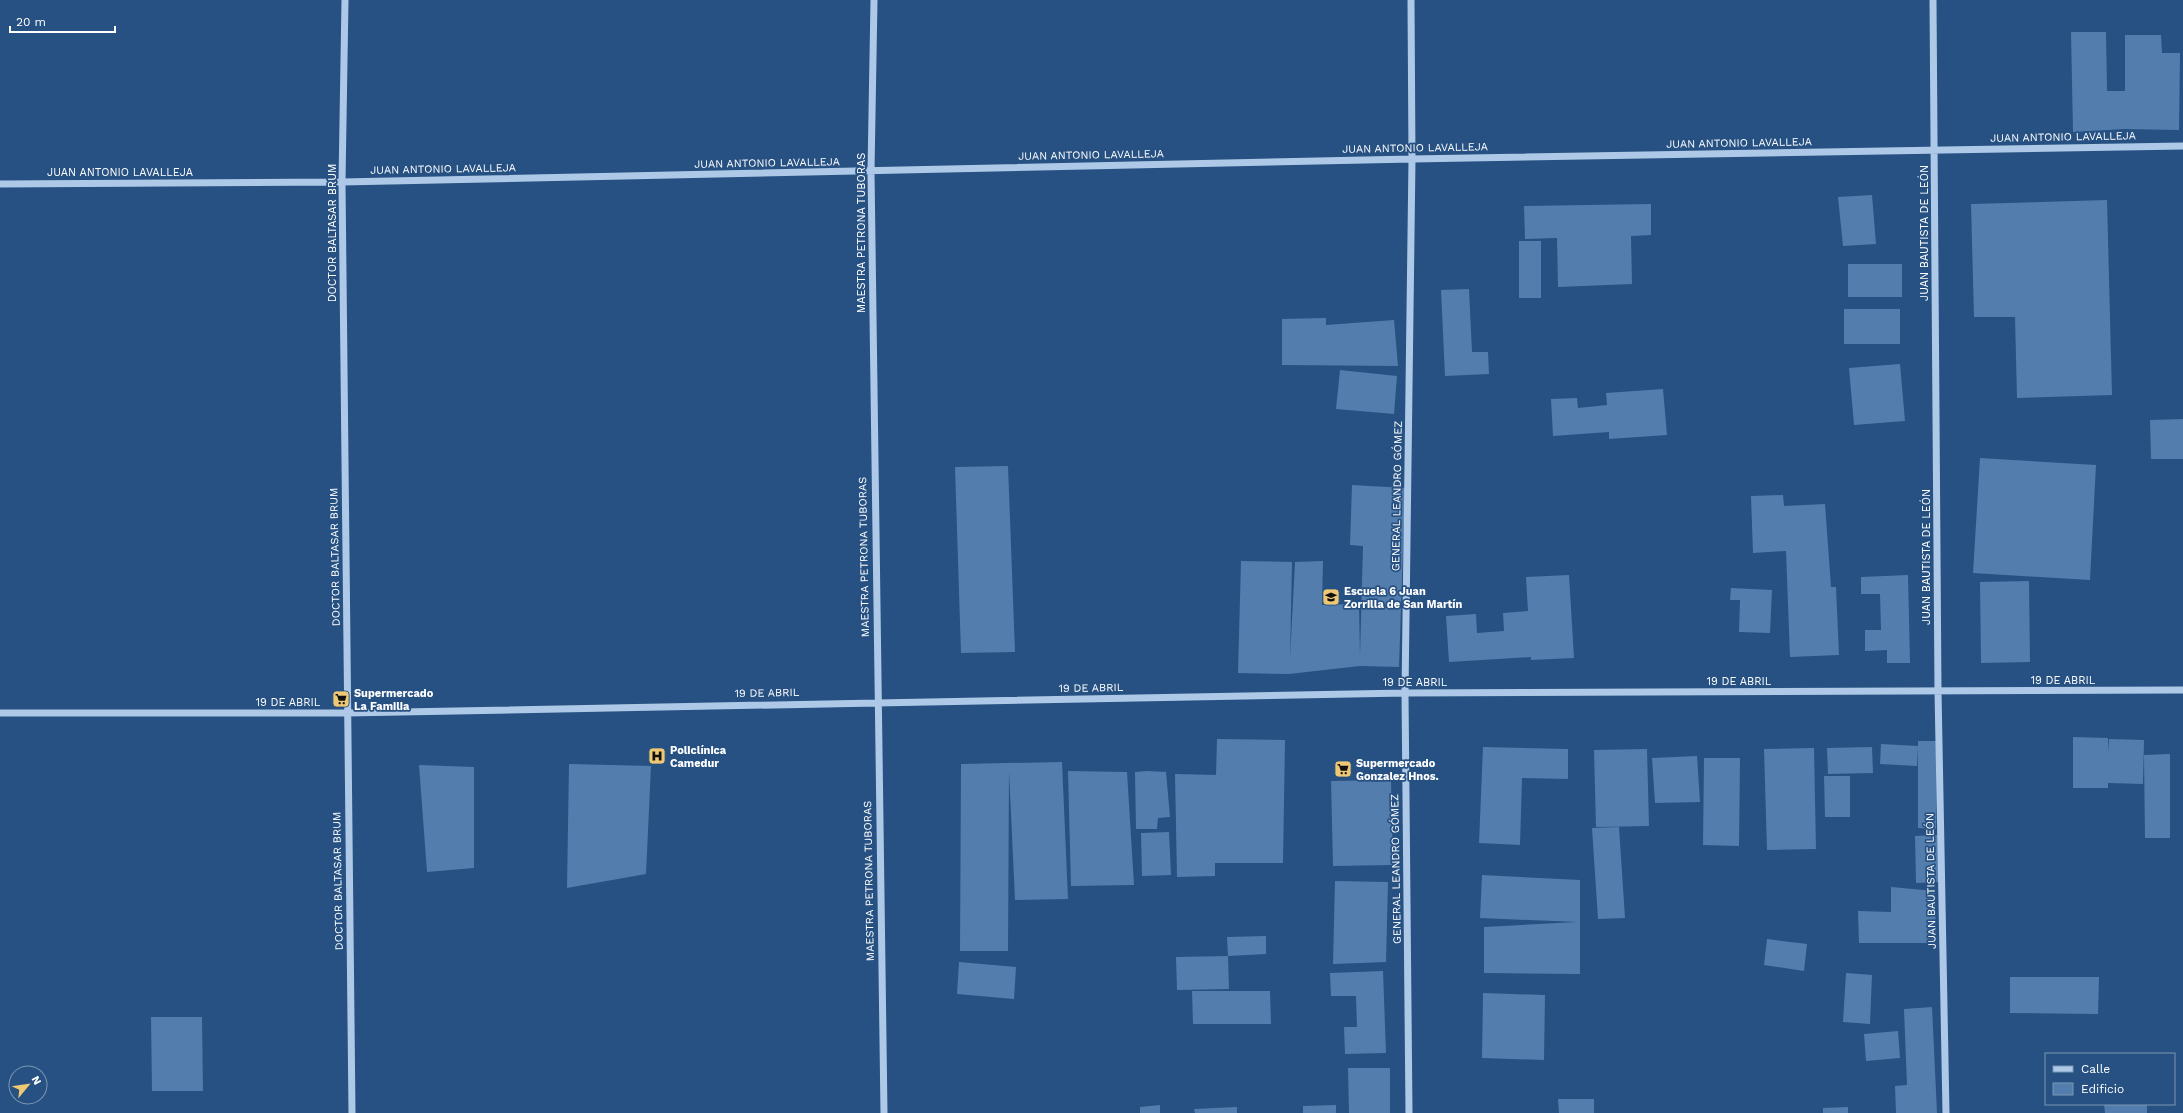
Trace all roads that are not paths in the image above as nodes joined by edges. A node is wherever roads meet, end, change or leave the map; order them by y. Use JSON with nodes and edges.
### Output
{"nodes":[{"id":1,"x":344,"y":0,"type":"edge"},
{"id":2,"x":874,"y":0,"type":"edge"},
{"id":3,"x":1411,"y":0,"type":"edge"},
{"id":4,"x":1933,"y":0,"type":"edge"},
{"id":5,"x":2183,"y":146,"type":"edge"},
{"id":6,"x":1935,"y":151,"type":"junction"},
{"id":7,"x":1412,"y":159,"type":"junction"},
{"id":8,"x":871,"y":171,"type":"junction"},
{"id":9,"x":342,"y":182,"type":"junction"},
{"id":10,"x":0,"y":184,"type":"edge"},
{"id":11,"x":2183,"y":690,"type":"edge"},
{"id":12,"x":1938,"y":692,"type":"junction"},
{"id":13,"x":1405,"y":693,"type":"junction"},
{"id":14,"x":877,"y":702,"type":"junction"},
{"id":15,"x":347,"y":712,"type":"junction"},
{"id":16,"x":0,"y":713,"type":"edge"},
{"id":17,"x":352,"y":1113,"type":"edge"},
{"id":18,"x":884,"y":1113,"type":"edge"},
{"id":19,"x":1409,"y":1113,"type":"edge"},
{"id":20,"x":1946,"y":1113,"type":"edge"}],
"edges":[{"from":1,"to":9,"type":"street","name":"DOCTOR BALTASAR BRUM"},
{"from":2,"to":8,"type":"street","name":"MAESTRA PETRONA TUBORAS"},
{"from":3,"to":7,"type":"street","name":"GENERAL LEANDRO GÓMEZ"},
{"from":4,"to":6,"type":"street","name":"JUAN BAUTISTA DE LEÓN"},
{"from":5,"to":6,"type":"street","name":"JUAN ANTONIO LAVALLEJA"},
{"from":6,"to":7,"type":"street","name":"JUAN ANTONIO LAVALLEJA"},
{"from":6,"to":12,"type":"street","name":"JUAN BAUTISTA DE LEÓN"},
{"from":7,"to":8,"type":"street","name":"JUAN ANTONIO LAVALLEJA"},
{"from":7,"to":13,"type":"street","name":"GENERAL LEANDRO GÓMEZ"},
{"from":8,"to":9,"type":"street","name":"JUAN ANTONIO LAVALLEJA"},
{"from":8,"to":14,"type":"street","name":"MAESTRA PETRONA TUBORAS"},
{"from":9,"to":10,"type":"street","name":"JUAN ANTONIO LAVALLEJA"},
{"from":9,"to":15,"type":"street","name":"DOCTOR BALTASAR BRUM"},
{"from":11,"to":12,"type":"street","name":"19 DE ABRIL"},
{"from":12,"to":13,"type":"street","name":"19 DE ABRIL"},
{"from":12,"to":20,"type":"street","name":"JUAN BAUTISTA DE LEÓN"},
{"from":13,"to":14,"type":"street","name":"19 DE ABRIL"},
{"from":13,"to":19,"type":"street","name":"GENERAL LEANDRO GÓMEZ"},
{"from":14,"to":15,"type":"street","name":"19 DE ABRIL"},
{"from":14,"to":18,"type":"street","name":"MAESTRA PETRONA TUBORAS"},
{"from":15,"to":16,"type":"street","name":"19 DE ABRIL"},
{"from":15,"to":17,"type":"street","name":"DOCTOR BALTASAR BRUM"}]}
